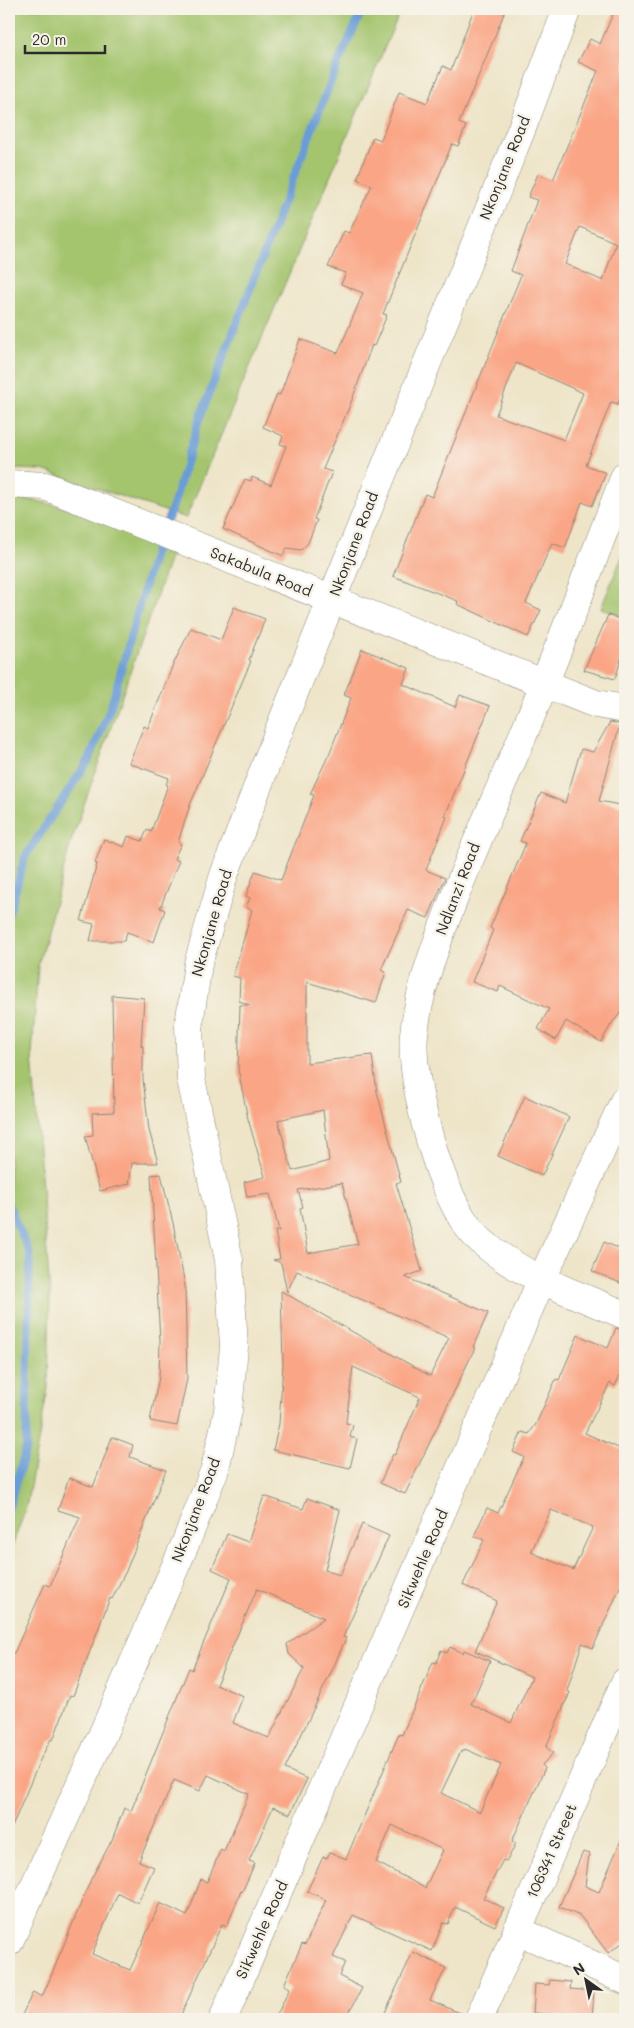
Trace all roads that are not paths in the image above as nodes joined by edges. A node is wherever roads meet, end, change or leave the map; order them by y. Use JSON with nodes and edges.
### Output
{"nodes":[{"id":1,"x":567,"y":9,"type":"edge"},
{"id":2,"x":625,"y":476,"type":"edge"},
{"id":3,"x":9,"y":484,"type":"edge"},
{"id":4,"x":332,"y":601,"type":"junction"},
{"id":5,"x":544,"y":683,"type":"junction"},
{"id":6,"x":625,"y":709,"type":"edge"},
{"id":7,"x":625,"y":1099,"type":"edge"},
{"id":8,"x":542,"y":1279,"type":"junction"},
{"id":9,"x":625,"y":1315,"type":"edge"},
{"id":10,"x":625,"y":1682,"type":"edge"},
{"id":11,"x":517,"y":1930,"type":"junction"},
{"id":12,"x":9,"y":1942,"type":"edge"},
{"id":13,"x":625,"y":1980,"type":"edge"},
{"id":14,"x":223,"y":2019,"type":"edge"},
{"id":15,"x":479,"y":2019,"type":"edge"}],
"edges":[{"from":1,"to":4,"type":"street","name":"Nkonjane Road"},
{"from":2,"to":5,"type":"street","name":"Ndlanzi Road"},
{"from":3,"to":4,"type":"street","name":"Sakabula Road"},
{"from":4,"to":5,"type":"street","name":"Sakabula Road"},
{"from":4,"to":12,"type":"street","name":"Nkonjane Road"},
{"from":5,"to":6,"type":"street","name":"Sakabula Road"},
{"from":5,"to":8,"type":"street","name":"Ndlanzi Road"},
{"from":7,"to":8,"type":"street","name":"Sikwehle Road"},
{"from":8,"to":9,"type":"street"},
{"from":8,"to":14,"type":"street","name":"Sikwehle Road"},
{"from":10,"to":11,"type":"street","name":"106341 Street"},
{"from":11,"to":13,"type":"street"},
{"from":11,"to":15,"type":"street","name":"106341 Street"}]}
